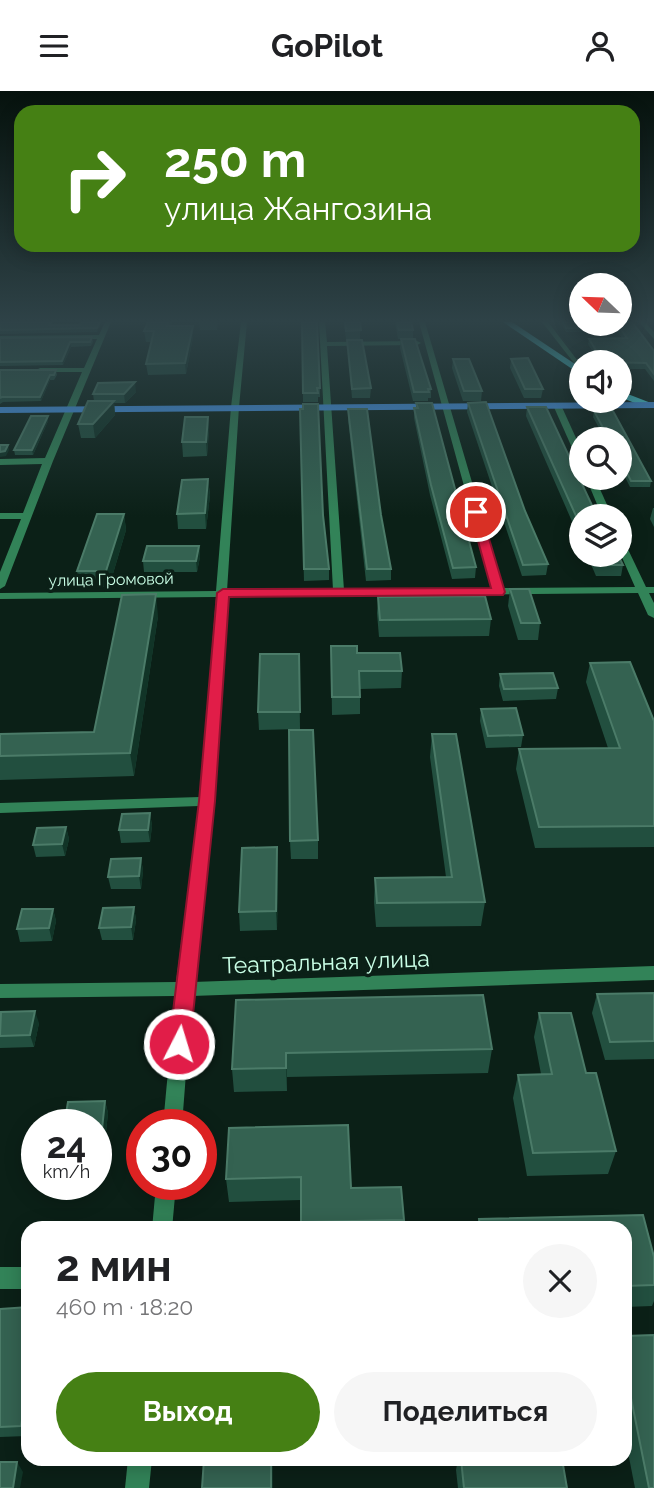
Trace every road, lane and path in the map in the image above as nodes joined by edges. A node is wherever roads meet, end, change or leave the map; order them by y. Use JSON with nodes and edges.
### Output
{"nodes":[{"id":1,"x":80,"y":387,"type":"edge"},
{"id":2,"x":237,"y":387,"type":"edge"},
{"id":3,"x":326,"y":387,"type":"edge"},
{"id":4,"x":441,"y":387,"type":"edge"},
{"id":5,"x":632,"y":398,"type":"edge"},
{"id":6,"x":649,"y":403,"type":"edge"},
{"id":7,"x":569,"y":404,"type":"edge"},
{"id":8,"x":446,"y":405,"type":"junction"},
{"id":9,"x":557,"y":405,"type":"junction"},
{"id":10,"x":235,"y":407,"type":"junction"},
{"id":11,"x":327,"y":407,"type":"junction"},
{"id":12,"x":71,"y":409,"type":"junction"},
{"id":13,"x":0,"y":410,"type":"edge"},
{"id":14,"x":569,"y":432,"type":"edge"},
{"id":15,"x":48,"y":461,"type":"junction"},
{"id":16,"x":0,"y":462,"type":"edge"},
{"id":17,"x":0,"y":516,"type":"edge"},
{"id":18,"x":26,"y":516,"type":"junction"},
{"id":19,"x":631,"y":567,"type":"edge"},
{"id":20,"x":0,"y":586,"type":"edge"},
{"id":21,"x":641,"y":590,"type":"junction"},
{"id":22,"x":654,"y":590,"type":"edge"},
{"id":23,"x":499,"y":592,"type":"junction"},
{"id":24,"x":223,"y":593,"type":"junction"},
{"id":25,"x":339,"y":593,"type":"junction"},
{"id":26,"x":0,"y":596,"type":"edge"},
{"id":27,"x":654,"y":615,"type":"edge"},
{"id":28,"x":207,"y":801,"type":"junction"},
{"id":29,"x":0,"y":808,"type":"edge"},
{"id":30,"x":654,"y":973,"type":"edge"},
{"id":31,"x":184,"y":989,"type":"junction"},
{"id":32,"x":0,"y":991,"type":"edge"},
{"id":33,"x":173,"y":1109,"type":"edge"},
{"id":34,"x":165,"y":1200,"type":"edge"},
{"id":35,"x":163,"y":1221,"type":"edge"},
{"id":36,"x":21,"y":1278,"type":"edge"},
{"id":37,"x":0,"y":1279,"type":"edge"},
{"id":38,"x":139,"y":1466,"type":"edge"},
{"id":39,"x":137,"y":1488,"type":"edge"}],
"edges":[{"from":1,"to":12,"type":"street"},
{"from":2,"to":10,"type":"street"},
{"from":3,"to":11,"type":"street"},
{"from":4,"to":8,"type":"street"},
{"from":5,"to":6,"type":"main road"},
{"from":6,"to":9,"type":"highway"},
{"from":7,"to":9,"type":"highway"},
{"from":8,"to":9,"type":"highway"},
{"from":8,"to":11,"type":"highway"},
{"from":8,"to":23,"type":"street"},
{"from":9,"to":14,"type":"street"},
{"from":10,"to":11,"type":"highway"},
{"from":10,"to":12,"type":"highway"},
{"from":10,"to":24,"type":"street"},
{"from":11,"to":25,"type":"street"},
{"from":12,"to":13,"type":"highway"},
{"from":12,"to":15,"type":"street"},
{"from":15,"to":16,"type":"street"},
{"from":15,"to":18,"type":"street"},
{"from":17,"to":18,"type":"street"},
{"from":18,"to":20,"type":"street"},
{"from":19,"to":21,"type":"street"},
{"from":21,"to":22,"type":"street","name":"улица Громовой"},
{"from":21,"to":23,"type":"street","name":"улица Громовой"},
{"from":21,"to":27,"type":"street"},
{"from":23,"to":25,"type":"street","name":"улица Громовой"},
{"from":24,"to":25,"type":"street","name":"улица Громовой"},
{"from":24,"to":26,"type":"street","name":"улица Громовой"},
{"from":24,"to":28,"type":"street"},
{"from":28,"to":29,"type":"street"},
{"from":28,"to":31,"type":"street"},
{"from":30,"to":31,"type":"street","name":"Театральная улица"},
{"from":31,"to":32,"type":"street","name":"Театральная улица"},
{"from":31,"to":33,"type":"street"},
{"from":34,"to":35,"type":"street"},
{"from":36,"to":37,"type":"street"},
{"from":38,"to":39,"type":"street"}]}
